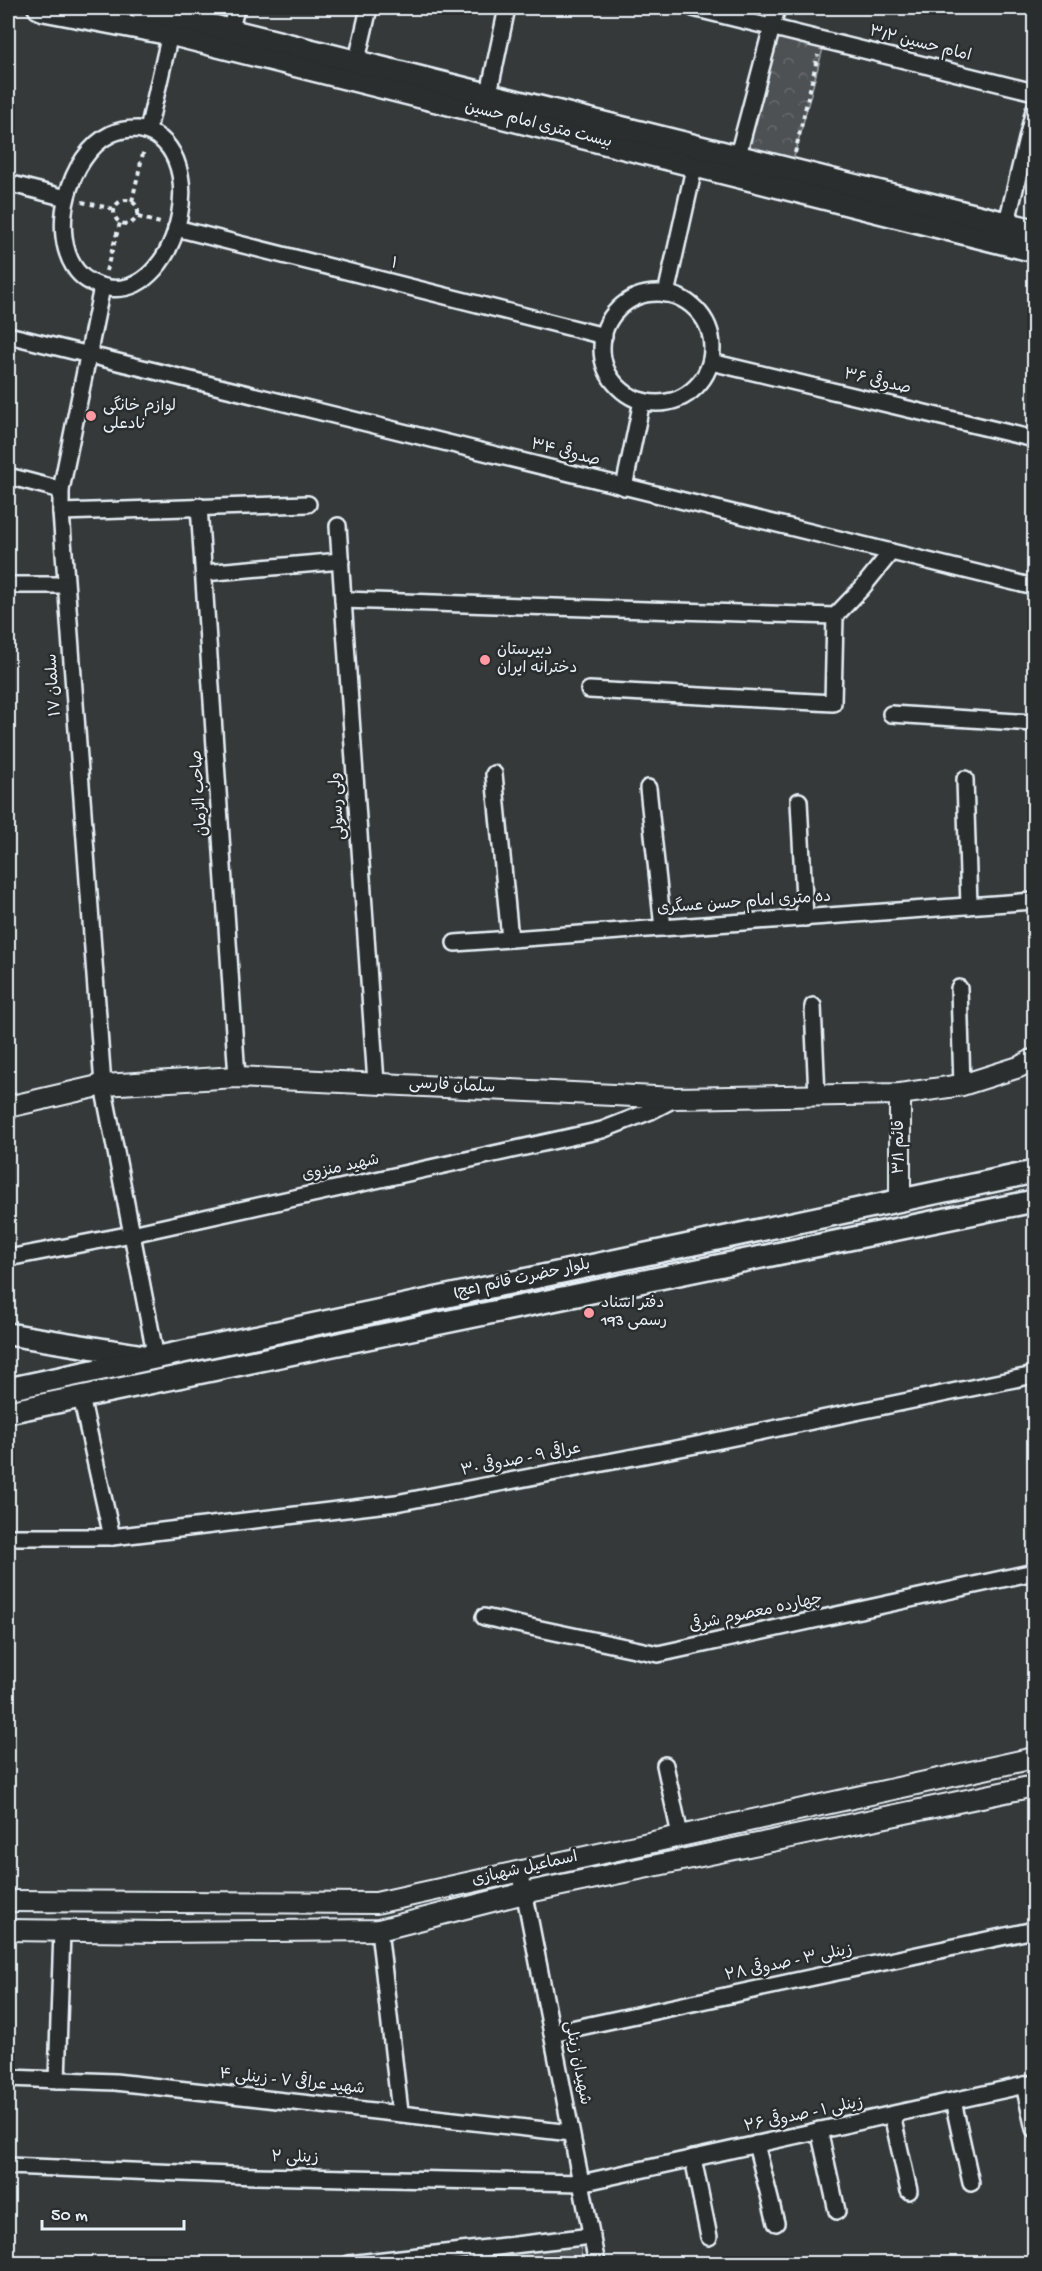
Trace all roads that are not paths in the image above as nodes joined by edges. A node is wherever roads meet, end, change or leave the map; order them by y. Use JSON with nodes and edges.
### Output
{"nodes":[{"id":1,"x":39,"y":8,"type":"edge"},
{"id":2,"x":141,"y":8,"type":"edge"},
{"id":3,"x":236,"y":8,"type":"edge"},
{"id":4,"x":369,"y":8,"type":"edge"},
{"id":5,"x":507,"y":8,"type":"edge"},
{"id":6,"x":693,"y":8,"type":"edge"},
{"id":7,"x":777,"y":8,"type":"edge"},
{"id":8,"x":772,"y":28,"type":"junction"},
{"id":9,"x":231,"y":29,"type":"junction"},
{"id":10,"x":170,"y":34,"type":"junction"},
{"id":11,"x":357,"y":60,"type":"junction"},
{"id":12,"x":1035,"y":92,"type":"edge"},
{"id":13,"x":489,"y":93,"type":"junction"},
{"id":14,"x":1035,"y":110,"type":"edge"},
{"id":15,"x":148,"y":130,"type":"junction"},
{"id":16,"x":735,"y":164,"type":"junction"},
{"id":17,"x":694,"y":165,"type":"junction"},
{"id":18,"x":8,"y":183,"type":"edge"},
{"id":19,"x":66,"y":198,"type":"junction"},
{"id":20,"x":1007,"y":222,"type":"junction"},
{"id":21,"x":176,"y":228,"type":"junction"},
{"id":22,"x":1035,"y":230,"type":"edge"},
{"id":23,"x":1035,"y":251,"type":"edge"},
{"id":24,"x":102,"y":287,"type":"junction"},
{"id":25,"x":666,"y":294,"type":"junction"},
{"id":26,"x":8,"y":335,"type":"edge"},
{"id":27,"x":604,"y":336,"type":"junction"},
{"id":28,"x":87,"y":356,"type":"junction"},
{"id":29,"x":711,"y":362,"type":"junction"},
{"id":30,"x":642,"y":401,"type":"junction"},
{"id":31,"x":1035,"y":439,"type":"edge"},
{"id":32,"x":8,"y":476,"type":"edge"},
{"id":33,"x":624,"y":487,"type":"junction"},
{"id":34,"x":61,"y":490,"type":"junction"},
{"id":35,"x":308,"y":504,"type":"dead end"},
{"id":36,"x":199,"y":506,"type":"junction"},
{"id":37,"x":61,"y":512,"type":"junction"},
{"id":38,"x":338,"y":526,"type":"dead end"},
{"id":39,"x":891,"y":552,"type":"junction"},
{"id":40,"x":341,"y":561,"type":"junction"},
{"id":41,"x":204,"y":573,"type":"junction"},
{"id":42,"x":8,"y":585,"type":"edge"},
{"id":43,"x":65,"y":585,"type":"junction"},
{"id":44,"x":1035,"y":587,"type":"edge"},
{"id":45,"x":343,"y":600,"type":"junction"},
{"id":46,"x":835,"y":616,"type":"junction"},
{"id":47,"x":589,"y":690,"type":"dead end"},
{"id":48,"x":891,"y":714,"type":"dead end"},
{"id":49,"x":1035,"y":723,"type":"edge"},
{"id":50,"x":494,"y":774,"type":"dead end"},
{"id":51,"x":965,"y":779,"type":"dead end"},
{"id":52,"x":648,"y":788,"type":"dead end"},
{"id":53,"x":799,"y":801,"type":"dead end"},
{"id":54,"x":1035,"y":901,"type":"edge"},
{"id":55,"x":969,"y":906,"type":"junction"},
{"id":56,"x":805,"y":918,"type":"junction"},
{"id":57,"x":663,"y":928,"type":"junction"},
{"id":58,"x":510,"y":939,"type":"junction"},
{"id":59,"x":455,"y":943,"type":"dead end"},
{"id":60,"x":959,"y":988,"type":"dead end"},
{"id":61,"x":813,"y":1006,"type":"dead end"},
{"id":62,"x":1035,"y":1059,"type":"edge"},
{"id":63,"x":237,"y":1077,"type":"junction"},
{"id":64,"x":376,"y":1083,"type":"junction"},
{"id":65,"x":103,"y":1085,"type":"junction"},
{"id":66,"x":962,"y":1085,"type":"junction"},
{"id":67,"x":900,"y":1094,"type":"junction"},
{"id":68,"x":817,"y":1096,"type":"junction"},
{"id":69,"x":676,"y":1098,"type":"junction"},
{"id":70,"x":8,"y":1107,"type":"edge"},
{"id":71,"x":1035,"y":1172,"type":"edge"},
{"id":72,"x":900,"y":1200,"type":"junction"},
{"id":73,"x":1035,"y":1201,"type":"edge"},
{"id":74,"x":132,"y":1234,"type":"junction"},
{"id":75,"x":8,"y":1258,"type":"edge"},
{"id":76,"x":8,"y":1334,"type":"edge"},
{"id":77,"x":156,"y":1358,"type":"junction"},
{"id":78,"x":1035,"y":1375,"type":"edge"},
{"id":79,"x":8,"y":1389,"type":"edge"},
{"id":80,"x":81,"y":1396,"type":"junction"},
{"id":81,"x":8,"y":1412,"type":"edge"},
{"id":82,"x":8,"y":1537,"type":"edge"},
{"id":83,"x":112,"y":1537,"type":"junction"},
{"id":84,"x":1035,"y":1572,"type":"edge"},
{"id":85,"x":484,"y":1617,"type":"dead end"},
{"id":86,"x":1035,"y":1758,"type":"edge"},
{"id":87,"x":665,"y":1765,"type":"dead end"},
{"id":88,"x":1035,"y":1786,"type":"edge"},
{"id":89,"x":680,"y":1835,"type":"junction"},
{"id":90,"x":520,"y":1870,"type":"junction"},
{"id":91,"x":524,"y":1893,"type":"junction"},
{"id":92,"x":8,"y":1901,"type":"edge"},
{"id":93,"x":8,"y":1930,"type":"edge"},
{"id":94,"x":62,"y":1930,"type":"junction"},
{"id":95,"x":379,"y":1930,"type":"junction"},
{"id":96,"x":1035,"y":1930,"type":"edge"},
{"id":97,"x":552,"y":2032,"type":"junction"},
{"id":98,"x":8,"y":2078,"type":"edge"},
{"id":99,"x":57,"y":2080,"type":"junction"},
{"id":100,"x":1029,"y":2084,"type":"edge"},
{"id":101,"x":953,"y":2101,"type":"junction"},
{"id":102,"x":400,"y":2112,"type":"junction"},
{"id":103,"x":892,"y":2115,"type":"junction"},
{"id":104,"x":819,"y":2130,"type":"junction"},
{"id":105,"x":1035,"y":2130,"type":"edge"},
{"id":106,"x":571,"y":2133,"type":"junction"},
{"id":107,"x":756,"y":2144,"type":"junction"},
{"id":108,"x":693,"y":2158,"type":"junction"},
{"id":109,"x":8,"y":2166,"type":"edge"},
{"id":110,"x":581,"y":2183,"type":"junction"},
{"id":111,"x":971,"y":2183,"type":"dead end"},
{"id":112,"x":909,"y":2191,"type":"dead end"},
{"id":113,"x":837,"y":2211,"type":"dead end"},
{"id":114,"x":776,"y":2223,"type":"dead end"},
{"id":115,"x":592,"y":2236,"type":"junction"},
{"id":116,"x":709,"y":2237,"type":"dead end"},
{"id":117,"x":349,"y":2264,"type":"edge"},
{"id":118,"x":597,"y":2264,"type":"edge"}],
"edges":[{"from":1,"to":10,"type":"main road","name":"بیست متری امام حسین"},
{"from":2,"to":9,"type":"main road","name":"بیست متری امام حسین"},
{"from":3,"to":9,"type":"street"},
{"from":4,"to":11,"type":"street"},
{"from":5,"to":13,"type":"street"},
{"from":6,"to":8,"type":"street","name":"امام حسین ۳/۲"},
{"from":7,"to":8,"type":"street"},
{"from":8,"to":12,"type":"street","name":"امام حسین ۳/۲"},
{"from":8,"to":16,"type":"street"},
{"from":9,"to":11,"type":"main road","name":"بیست متری امام حسین"},
{"from":10,"to":15,"type":"street"},
{"from":10,"to":17,"type":"main road","name":"بیست متری امام حسین"},
{"from":11,"to":13,"type":"main road","name":"بیست متری امام حسین"},
{"from":13,"to":16,"type":"main road","name":"بیست متری امام حسین"},
{"from":14,"to":20,"type":"street"},
{"from":15,"to":19,"type":"street"},
{"from":15,"to":21,"type":"street"},
{"from":16,"to":17,"type":"main road","name":"بیست متری امام حسین"},
{"from":16,"to":20,"type":"main road","name":"بیست متری امام حسین"},
{"from":16,"to":23,"type":"main road","name":"بیست متری امام حسین"},
{"from":17,"to":25,"type":"street"},
{"from":18,"to":19,"type":"street"},
{"from":19,"to":24,"type":"street"},
{"from":20,"to":22,"type":"main road","name":"بیست متری امام حسین"},
{"from":21,"to":24,"type":"street"},
{"from":21,"to":27,"type":"street","name":"۱"},
{"from":24,"to":28,"type":"street","name":"سلمان ۱۷"},
{"from":25,"to":27,"type":"street"},
{"from":25,"to":29,"type":"street"},
{"from":26,"to":28,"type":"street","name":"صدوقی ۳۴"},
{"from":27,"to":30,"type":"street"},
{"from":28,"to":33,"type":"street","name":"صدوقی ۳۴"},
{"from":28,"to":34,"type":"street","name":"سلمان ۱۷"},
{"from":29,"to":30,"type":"street"},
{"from":29,"to":31,"type":"street","name":"صدوقی ۳۶"},
{"from":30,"to":33,"type":"street"},
{"from":32,"to":34,"type":"street"},
{"from":33,"to":39,"type":"street","name":"صدوقی ۳۴"},
{"from":34,"to":37,"type":"street","name":"سلمان ۱۷"},
{"from":35,"to":36,"type":"street"},
{"from":36,"to":37,"type":"street"},
{"from":36,"to":41,"type":"street","name":"صاحب الزمان"},
{"from":37,"to":43,"type":"street","name":"سلمان ۱۷"},
{"from":38,"to":40,"type":"street","name":"ولی رسولی"},
{"from":39,"to":44,"type":"street","name":"صدوقی ۳۴"},
{"from":39,"to":46,"type":"street"},
{"from":40,"to":41,"type":"street"},
{"from":40,"to":45,"type":"street","name":"ولی رسولی"},
{"from":41,"to":63,"type":"street","name":"صاحب الزمان"},
{"from":42,"to":43,"type":"street"},
{"from":43,"to":65,"type":"street","name":"سلمان ۱۷"},
{"from":45,"to":46,"type":"street"},
{"from":45,"to":64,"type":"street","name":"ولی رسولی"},
{"from":46,"to":47,"type":"street"},
{"from":48,"to":49,"type":"street"},
{"from":50,"to":58,"type":"street"},
{"from":51,"to":55,"type":"street"},
{"from":52,"to":57,"type":"street"},
{"from":53,"to":56,"type":"street"},
{"from":54,"to":55,"type":"street","name":"ده متری امام حسن عسگری"},
{"from":55,"to":56,"type":"street","name":"ده متری امام حسن عسگری"},
{"from":56,"to":57,"type":"street","name":"ده متری امام حسن عسگری"},
{"from":57,"to":58,"type":"street","name":"ده متری امام حسن عسگری"},
{"from":58,"to":59,"type":"street","name":"ده متری امام حسن عسگری"},
{"from":60,"to":66,"type":"street"},
{"from":61,"to":68,"type":"street"},
{"from":62,"to":66,"type":"street","name":"سلمان فارسی"},
{"from":63,"to":64,"type":"street","name":"سلمان فارسی"},
{"from":63,"to":65,"type":"street","name":"سلمان فارسی"},
{"from":64,"to":69,"type":"street","name":"سلمان فارسی"},
{"from":65,"to":70,"type":"street","name":"سلمان فارسی"},
{"from":65,"to":74,"type":"street","name":"سلمان ۱۷"},
{"from":66,"to":67,"type":"street","name":"سلمان فارسی"},
{"from":67,"to":68,"type":"street","name":"سلمان فارسی"},
{"from":67,"to":72,"type":"street","name":"قائم ۳/۱"},
{"from":68,"to":69,"type":"street","name":"سلمان فارسی"},
{"from":69,"to":74,"type":"street","name":"شهید منزوی"},
{"from":71,"to":72,"type":"main road","name":"بلوار حضرت قائم (عج)"},
{"from":72,"to":77,"type":"main road","name":"بلوار حضرت قائم (عج)"},
{"from":73,"to":80,"type":"main road","name":"بلوار حضرت قائم (عج)"},
{"from":74,"to":75,"type":"street","name":"شهید منزوی"},
{"from":74,"to":77,"type":"street","name":"سلمان ۱۷"},
{"from":76,"to":77,"type":"main road","name":"بلوار حضرت قائم (عج)"},
{"from":77,"to":79,"type":"main road"},
{"from":78,"to":83,"type":"street","name":"عراقی ۹ - صدوقی ۳۰"},
{"from":80,"to":81,"type":"main road","name":"بلوار حضرت قائم (عج)"},
{"from":80,"to":83,"type":"street"},
{"from":82,"to":83,"type":"street","name":"عراقی ۹ - صدوقی ۳۰"},
{"from":84,"to":85,"type":"street","name":"چهارده معصوم شرقی"},
{"from":86,"to":89,"type":"street","name":"اسماعیل شهبازی"},
{"from":87,"to":89,"type":"street"},
{"from":88,"to":91,"type":"street","name":"اسماعیل شهبازی"},
{"from":89,"to":90,"type":"street","name":"اسماعیل شهبازی"},
{"from":90,"to":91,"type":"street","name":"شهیدان زینلی"},
{"from":90,"to":92,"type":"street","name":"اسماعیل شهبازی"},
{"from":91,"to":95,"type":"street","name":"اسماعیل شهبازی"},
{"from":91,"to":97,"type":"street","name":"شهیدان زینلی"},
{"from":93,"to":94,"type":"street","name":"اسماعیل شهبازی"},
{"from":94,"to":95,"type":"street","name":"اسماعیل شهبازی"},
{"from":94,"to":99,"type":"street"},
{"from":95,"to":102,"type":"street"},
{"from":96,"to":97,"type":"street","name":"زینلی ۳ - صدوقی ۲۸"},
{"from":97,"to":106,"type":"street","name":"شهیدان زینلی"},
{"from":98,"to":99,"type":"street","name":"شهید عراقی ۷ - زینلی ۴"},
{"from":99,"to":102,"type":"street","name":"شهید عراقی ۷ - زینلی ۴"},
{"from":100,"to":101,"type":"street","name":"زینلی ۱ - صدوقی ۲۶"},
{"from":100,"to":105,"type":"street"},
{"from":101,"to":103,"type":"street","name":"زینلی ۱ - صدوقی ۲۶"},
{"from":101,"to":111,"type":"street"},
{"from":102,"to":106,"type":"street","name":"شهید عراقی ۷ - زینلی ۴"},
{"from":103,"to":104,"type":"street","name":"زینلی ۱ - صدوقی ۲۶"},
{"from":103,"to":112,"type":"street"},
{"from":104,"to":107,"type":"street","name":"زینلی ۱ - صدوقی ۲۶"},
{"from":104,"to":113,"type":"street"},
{"from":106,"to":110,"type":"street","name":"شهیدان زینلی"},
{"from":107,"to":108,"type":"street","name":"زینلی ۱ - صدوقی ۲۶"},
{"from":107,"to":114,"type":"street"},
{"from":108,"to":110,"type":"street","name":"زینلی ۱ - صدوقی ۲۶"},
{"from":108,"to":116,"type":"street"},
{"from":109,"to":110,"type":"street","name":"زینلی ۲"},
{"from":110,"to":115,"type":"street","name":"شهیدان زینلی"},
{"from":115,"to":117,"type":"street"},
{"from":115,"to":118,"type":"street","name":"شهیدان زینلی"}]}
